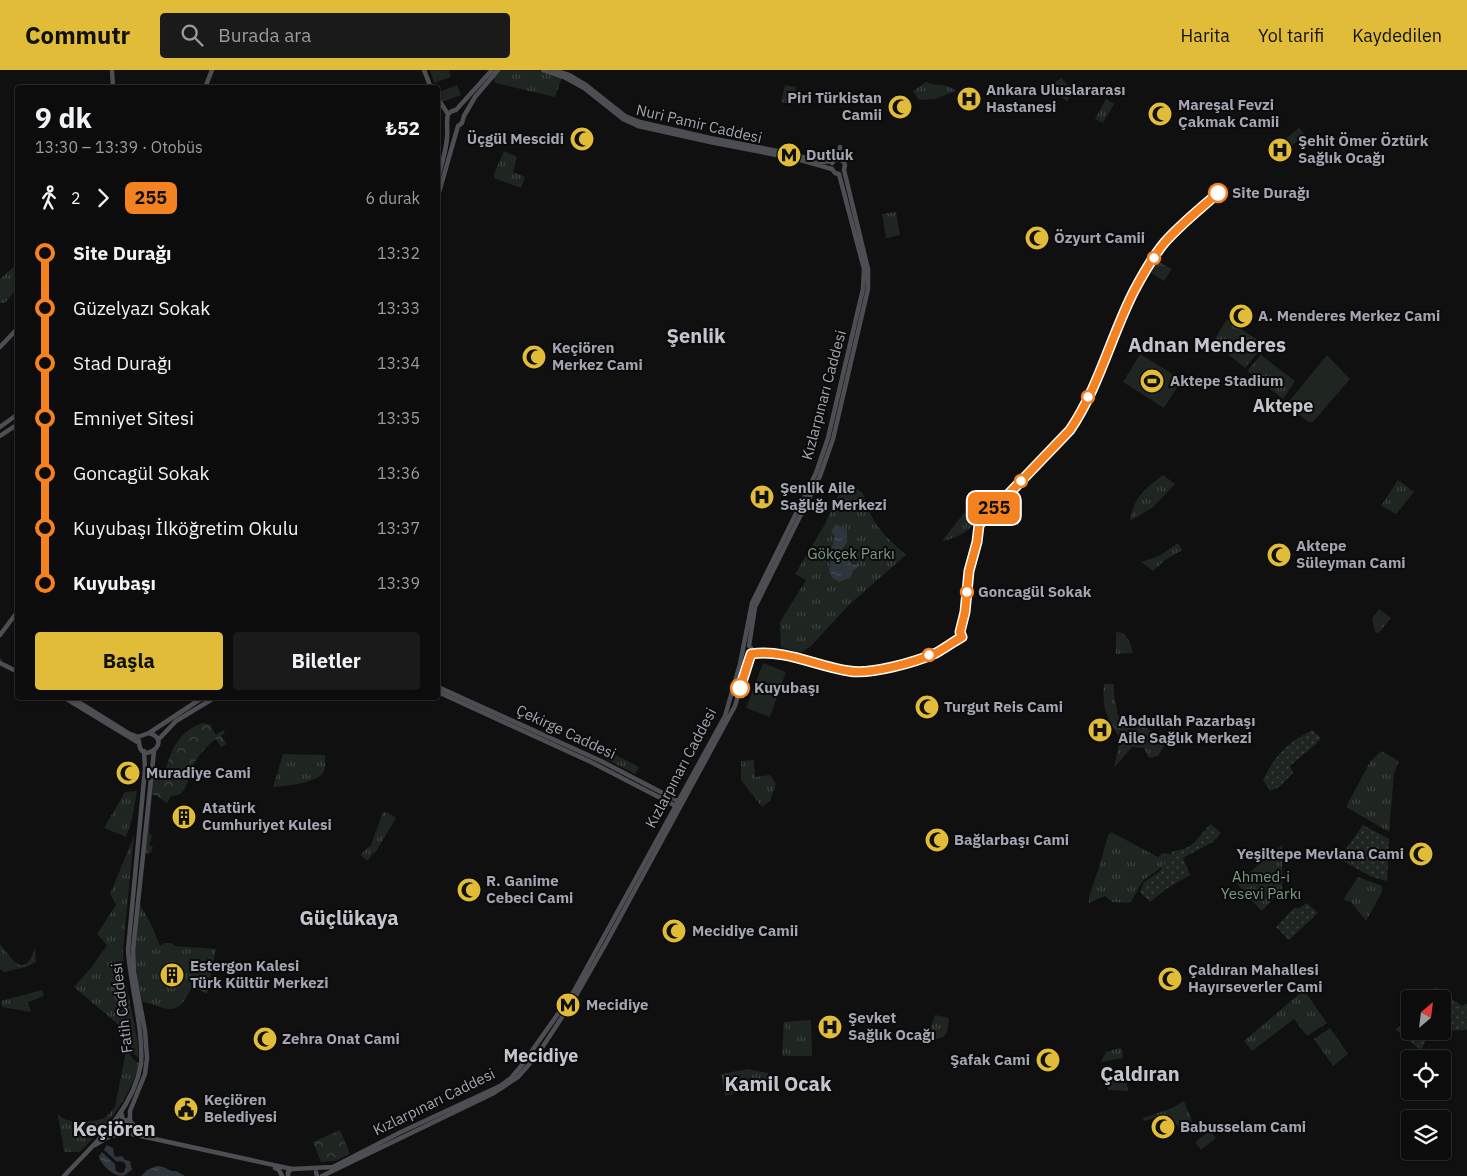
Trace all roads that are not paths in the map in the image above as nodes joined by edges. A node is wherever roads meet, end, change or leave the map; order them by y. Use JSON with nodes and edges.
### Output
{"nodes":[{"id":1,"x":112,"y":70,"type":"edge"},
{"id":2,"x":212,"y":70,"type":"edge"},
{"id":3,"x":424,"y":70,"type":"edge"},
{"id":4,"x":492,"y":70,"type":"edge"},
{"id":5,"x":498,"y":70,"type":"edge"},
{"id":6,"x":543,"y":70,"type":"edge"},
{"id":7,"x":554,"y":70,"type":"edge"},
{"id":8,"x":570,"y":78,"type":"junction"},
{"id":9,"x":113,"y":85,"type":"edge"},
{"id":10,"x":206,"y":85,"type":"edge"},
{"id":11,"x":430,"y":85,"type":"edge"},
{"id":12,"x":440,"y":102,"type":"edge"},
{"id":13,"x":456,"y":110,"type":"junction"},
{"id":14,"x":448,"y":114,"type":"junction"},
{"id":15,"x":464,"y":116,"type":"junction"},
{"id":16,"x":449,"y":123,"type":"junction"},
{"id":17,"x":458,"y":126,"type":"junction"},
{"id":18,"x":834,"y":161,"type":"junction"},
{"id":19,"x":843,"y":161,"type":"junction"},
{"id":20,"x":832,"y":169,"type":"junction"},
{"id":21,"x":844,"y":170,"type":"junction"},
{"id":22,"x":440,"y":172,"type":"edge"},
{"id":23,"x":839,"y":174,"type":"junction"},
{"id":24,"x":440,"y":189,"type":"edge"},
{"id":25,"x":15,"y":331,"type":"edge"},
{"id":26,"x":0,"y":347,"type":"edge"},
{"id":27,"x":15,"y":416,"type":"edge"},
{"id":28,"x":15,"y":426,"type":"edge"},
{"id":29,"x":0,"y":427,"type":"edge"},
{"id":30,"x":0,"y":436,"type":"edge"},
{"id":31,"x":15,"y":615,"type":"edge"},
{"id":32,"x":0,"y":635,"type":"edge"},
{"id":33,"x":750,"y":646,"type":"junction"},
{"id":34,"x":743,"y":650,"type":"junction"},
{"id":35,"x":751,"y":654,"type":"junction"},
{"id":36,"x":0,"y":662,"type":"edge"},
{"id":37,"x":15,"y":669,"type":"edge"},
{"id":38,"x":440,"y":688,"type":"edge"},
{"id":39,"x":440,"y":693,"type":"edge"},
{"id":40,"x":69,"y":700,"type":"edge"},
{"id":41,"x":75,"y":700,"type":"edge"},
{"id":42,"x":199,"y":700,"type":"edge"},
{"id":43,"x":211,"y":700,"type":"edge"},
{"id":44,"x":149,"y":733,"type":"junction"},
{"id":45,"x":143,"y":735,"type":"junction"},
{"id":46,"x":158,"y":740,"type":"junction"},
{"id":47,"x":139,"y":743,"type":"junction"},
{"id":48,"x":154,"y":751,"type":"junction"},
{"id":49,"x":144,"y":752,"type":"junction"},
{"id":50,"x":679,"y":805,"type":"junction"},
{"id":51,"x":122,"y":1111,"type":"junction"},
{"id":52,"x":130,"y":1119,"type":"junction"},
{"id":53,"x":152,"y":1137,"type":"junction"},
{"id":54,"x":96,"y":1146,"type":"junction"},
{"id":55,"x":272,"y":1166,"type":"junction"},
{"id":56,"x":292,"y":1169,"type":"junction"},
{"id":57,"x":333,"y":1169,"type":"junction"},
{"id":58,"x":317,"y":1174,"type":"edge"},
{"id":59,"x":64,"y":1176,"type":"edge"},
{"id":60,"x":282,"y":1176,"type":"edge"},
{"id":61,"x":288,"y":1176,"type":"edge"},
{"id":62,"x":329,"y":1176,"type":"edge"}],
"edges":[{"from":1,"to":9,"type":"main road"},
{"from":2,"to":10,"type":"main road"},
{"from":3,"to":11,"type":"main road"},
{"from":4,"to":13,"type":"main road"},
{"from":5,"to":15,"type":"main road"},
{"from":6,"to":8,"type":"main road","name":"Nuri Pamir Caddesi"},
{"from":7,"to":8,"type":"main road","name":"Nuri Pamir Caddesi"},
{"from":8,"to":18,"type":"main road","name":"Nuri Pamir Caddesi"},
{"from":8,"to":20,"type":"main road","name":"Nuri Pamir Caddesi"},
{"from":12,"to":14,"type":"main road"},
{"from":13,"to":14,"type":"main road"},
{"from":13,"to":15,"type":"main road"},
{"from":14,"to":16,"type":"main road"},
{"from":15,"to":17,"type":"main road"},
{"from":16,"to":17,"type":"main road"},
{"from":16,"to":22,"type":"main road"},
{"from":17,"to":24,"type":"main road"},
{"from":18,"to":19,"type":"main road"},
{"from":18,"to":19,"type":"main road"},
{"from":18,"to":20,"type":"main road"},
{"from":19,"to":21,"type":"main road"},
{"from":20,"to":23,"type":"main road"},
{"from":21,"to":23,"type":"main road"},
{"from":21,"to":33,"type":"main road","name":"Kızlarpınarı Caddesi"},
{"from":23,"to":34,"type":"main road","name":"Kızlarpınarı Caddesi"},
{"from":25,"to":26,"type":"main road"},
{"from":27,"to":29,"type":"main road"},
{"from":28,"to":30,"type":"main road"},
{"from":31,"to":32,"type":"main road"},
{"from":33,"to":34,"type":"main road"},
{"from":33,"to":35,"type":"main road"},
{"from":34,"to":35,"type":"main road"},
{"from":34,"to":50,"type":"main road","name":"Kızlarpınarı Caddesi"},
{"from":35,"to":50,"type":"main road","name":"Kızlarpınarı Caddesi"},
{"from":36,"to":37,"type":"main road"},
{"from":38,"to":50,"type":"main road","name":"Çekirge Caddesi"},
{"from":39,"to":50,"type":"main road","name":"Çekirge Caddesi"},
{"from":40,"to":47,"type":"main road"},
{"from":41,"to":45,"type":"main road"},
{"from":42,"to":44,"type":"main road"},
{"from":43,"to":46,"type":"main road"},
{"from":44,"to":45,"type":"main road"},
{"from":44,"to":46,"type":"main road"},
{"from":45,"to":47,"type":"main road"},
{"from":46,"to":48,"type":"main road"},
{"from":47,"to":49,"type":"main road"},
{"from":48,"to":49,"type":"main road"},
{"from":48,"to":52,"type":"main road","name":"Fatih Caddesi"},
{"from":49,"to":51,"type":"main road","name":"Fatih Caddesi"},
{"from":50,"to":57,"type":"main road","name":"Kızlarpınarı Caddesi"},
{"from":50,"to":58,"type":"main road","name":"Kızlarpınarı Caddesi"},
{"from":51,"to":52,"type":"main road"},
{"from":51,"to":54,"type":"main road","name":"Fatih Caddesi"},
{"from":52,"to":53,"type":"main road"},
{"from":53,"to":54,"type":"main road"},
{"from":53,"to":55,"type":"main road"},
{"from":54,"to":59,"type":"main road","name":"Fatih Caddesi"},
{"from":55,"to":56,"type":"main road"},
{"from":55,"to":60,"type":"main road"},
{"from":56,"to":58,"type":"main road"},
{"from":56,"to":61,"type":"main road"},
{"from":57,"to":58,"type":"main road","name":"Kızlarpınarı Caddesi"},
{"from":57,"to":62,"type":"main road"}]}
